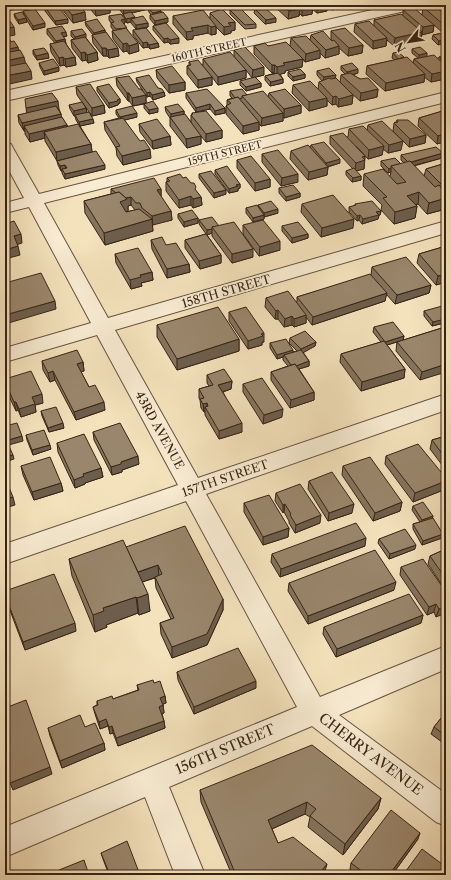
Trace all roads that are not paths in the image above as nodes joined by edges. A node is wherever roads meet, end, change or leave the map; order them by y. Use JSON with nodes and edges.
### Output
{"nodes":[{"id":1,"x":14,"y":5,"type":"edge"},
{"id":2,"x":414,"y":5,"type":"edge"},
{"id":3,"x":5,"y":7,"type":"edge"},
{"id":4,"x":5,"y":96,"type":"edge"},
{"id":5,"x":446,"y":97,"type":"edge"},
{"id":6,"x":5,"y":148,"type":"edge"},
{"id":7,"x":34,"y":201,"type":"junction"},
{"id":8,"x":5,"y":208,"type":"edge"},
{"id":9,"x":446,"y":227,"type":"edge"},
{"id":10,"x":103,"y":326,"type":"junction"},
{"id":11,"x":5,"y":355,"type":"edge"},
{"id":12,"x":446,"y":402,"type":"edge"},
{"id":13,"x":193,"y":489,"type":"junction"},
{"id":14,"x":5,"y":554,"type":"edge"},
{"id":15,"x":446,"y":657,"type":"edge"},
{"id":16,"x":314,"y":712,"type":"junction"},
{"id":17,"x":152,"y":780,"type":"junction"},
{"id":18,"x":446,"y":812,"type":"edge"},
{"id":19,"x":5,"y":842,"type":"edge"},
{"id":20,"x":190,"y":875,"type":"edge"}],
"edges":[{"from":1,"to":3,"type":"street"},
{"from":2,"to":4,"type":"street","name":"160TH STREET"},
{"from":5,"to":7,"type":"street","name":"159TH STREET"},
{"from":6,"to":7,"type":"street","name":"43RD AVENUE"},
{"from":7,"to":8,"type":"street","name":"159TH STREET"},
{"from":7,"to":10,"type":"street","name":"43RD AVENUE"},
{"from":9,"to":10,"type":"street","name":"158TH STREET"},
{"from":10,"to":11,"type":"street","name":"158TH STREET"},
{"from":10,"to":13,"type":"street","name":"43RD AVENUE"},
{"from":12,"to":13,"type":"street","name":"157TH STREET"},
{"from":13,"to":14,"type":"street","name":"157TH STREET"},
{"from":13,"to":16,"type":"street","name":"43RD AVENUE"},
{"from":15,"to":16,"type":"street","name":"156TH STREET"},
{"from":16,"to":17,"type":"street","name":"156TH STREET"},
{"from":16,"to":18,"type":"street","name":"CHERRY AVENUE"},
{"from":17,"to":19,"type":"street","name":"156TH STREET"},
{"from":17,"to":20,"type":"street"}]}
